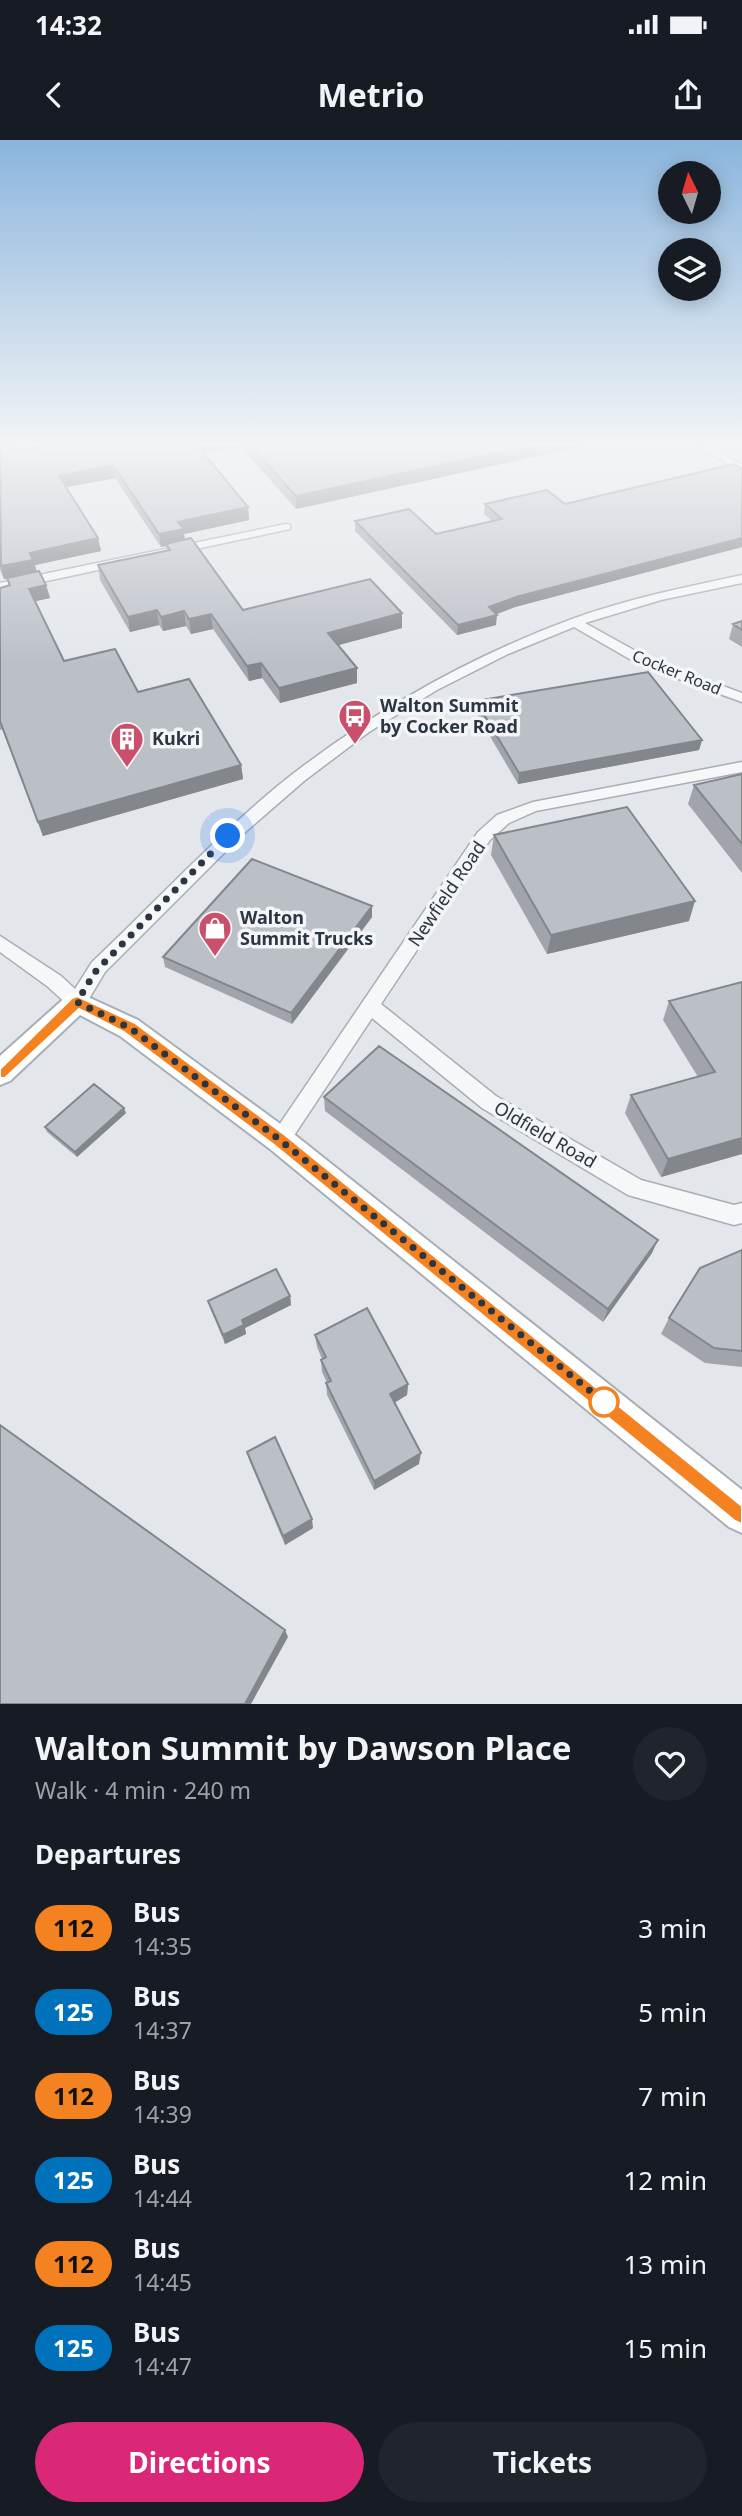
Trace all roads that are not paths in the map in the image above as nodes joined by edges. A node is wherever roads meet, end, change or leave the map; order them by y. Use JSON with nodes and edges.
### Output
{"nodes":[{"id":1,"x":286,"y":527,"type":"dead end"},
{"id":2,"x":742,"y":579,"type":"edge"},
{"id":3,"x":0,"y":587,"type":"edge"},
{"id":4,"x":576,"y":623,"type":"junction"},
{"id":5,"x":742,"y":698,"type":"edge"},
{"id":6,"x":742,"y":767,"type":"edge"},
{"id":7,"x":0,"y":943,"type":"edge"},
{"id":8,"x":77,"y":1002,"type":"junction"},
{"id":9,"x":372,"y":1007,"type":"junction"},
{"id":10,"x":0,"y":1073,"type":"edge"},
{"id":11,"x":280,"y":1140,"type":"junction"},
{"id":12,"x":742,"y":1213,"type":"edge"},
{"id":13,"x":742,"y":1514,"type":"edge"}],
"edges":[{"from":1,"to":3,"type":"street"},
{"from":2,"to":4,"type":"street"},
{"from":4,"to":5,"type":"street","name":"Cocker Road"},
{"from":4,"to":8,"type":"street"},
{"from":6,"to":9,"type":"street","name":"Newfield Road"},
{"from":7,"to":8,"type":"street"},
{"from":8,"to":10,"type":"street"},
{"from":8,"to":11,"type":"street"},
{"from":9,"to":11,"type":"street","name":"Newfield Road"},
{"from":9,"to":12,"type":"street","name":"Oldfield Road"},
{"from":11,"to":13,"type":"street"}]}
